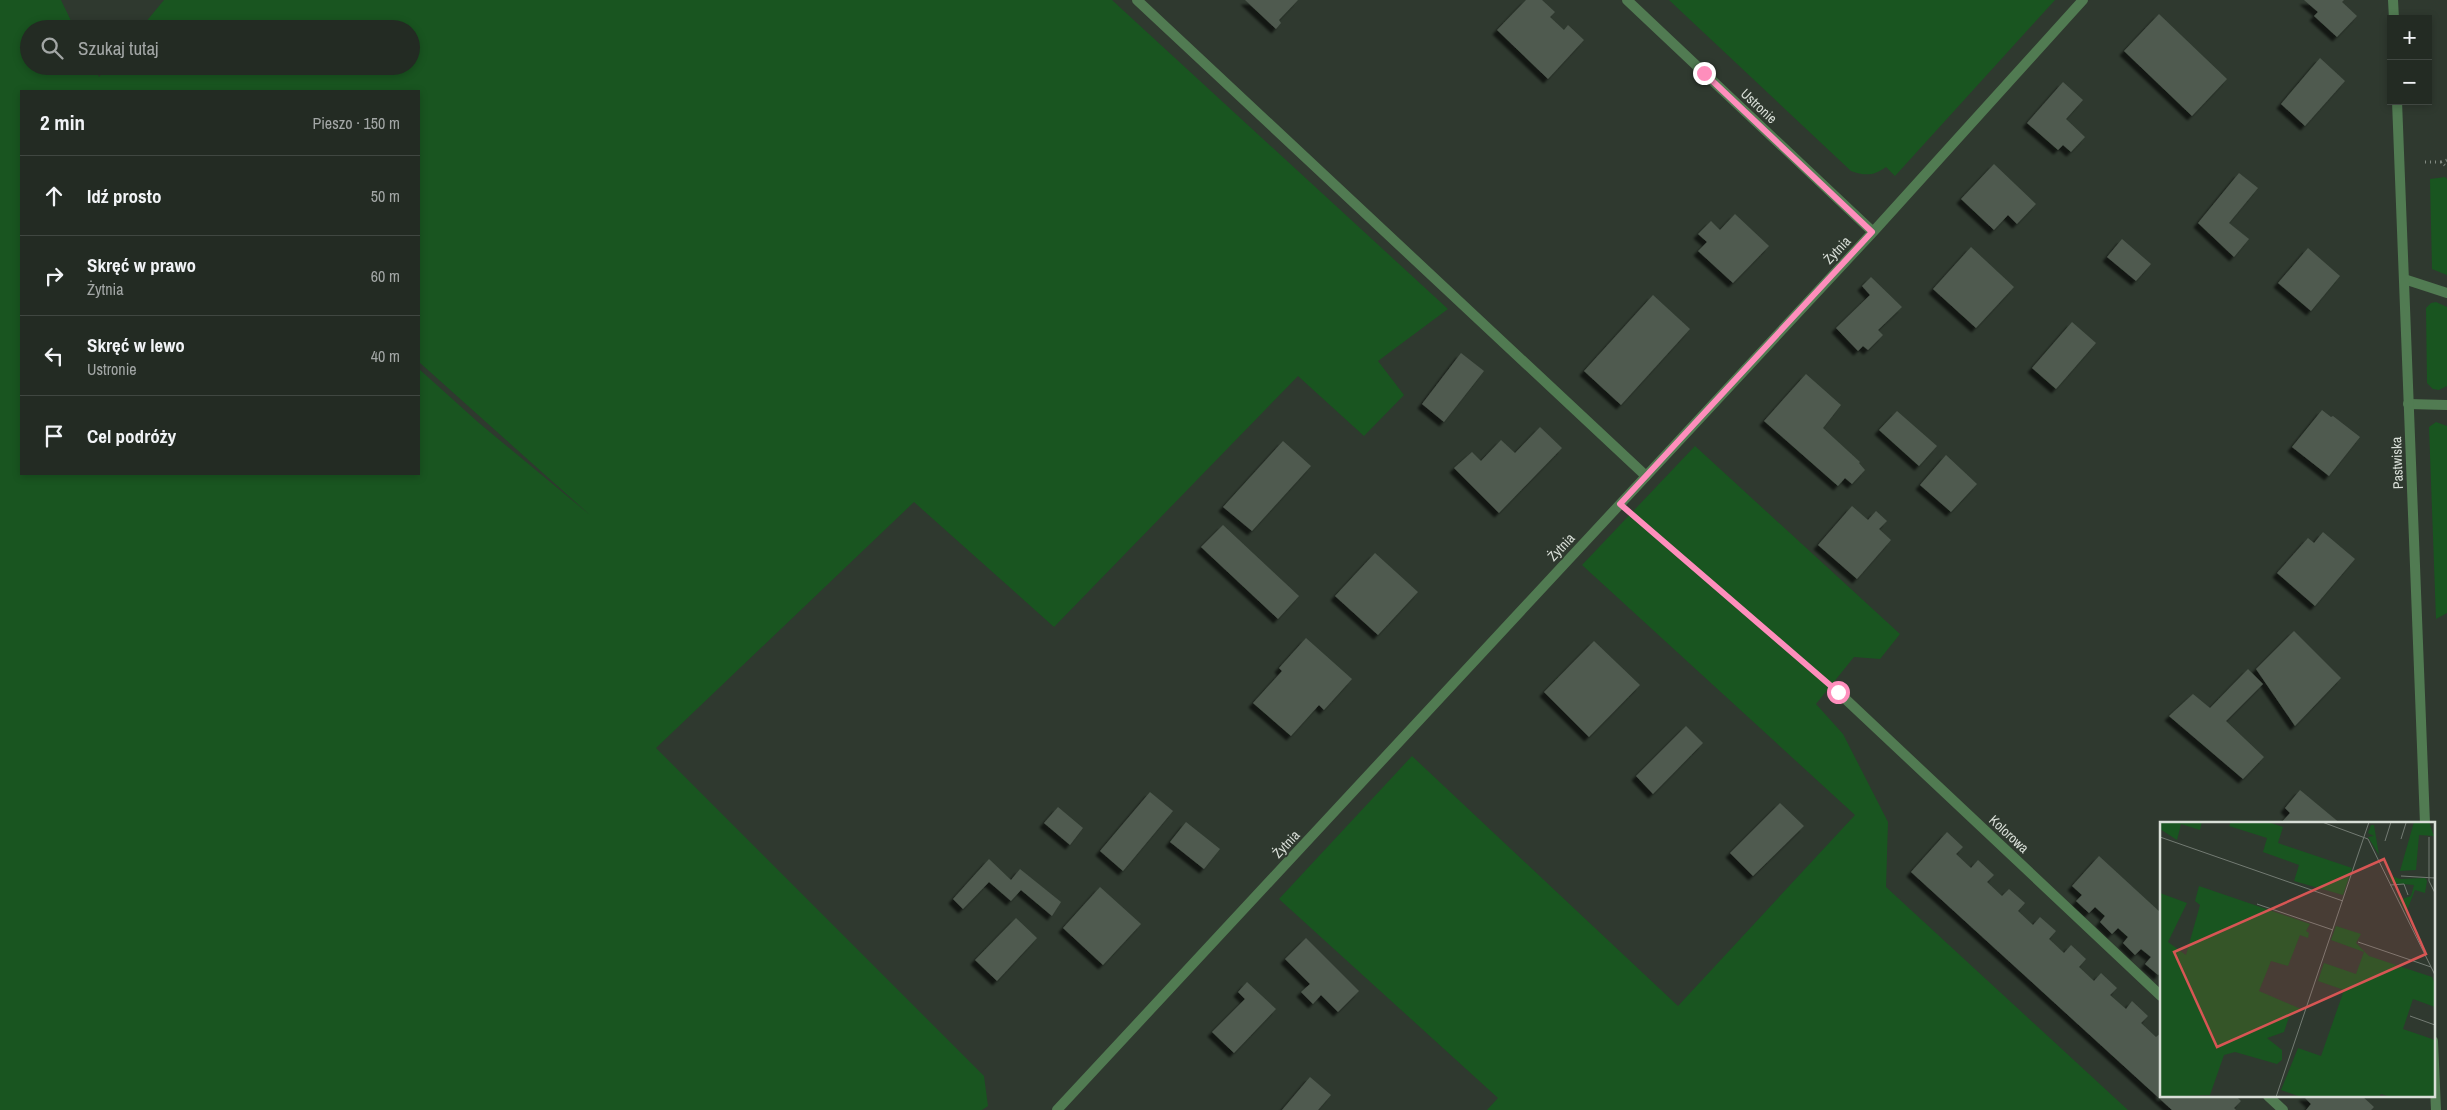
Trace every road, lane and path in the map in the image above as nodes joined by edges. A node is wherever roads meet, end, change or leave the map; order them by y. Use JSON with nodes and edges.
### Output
{"nodes":[{"id":1,"x":1137,"y":0,"type":"edge"},
{"id":2,"x":1627,"y":0,"type":"edge"},
{"id":3,"x":2083,"y":0,"type":"edge"},
{"id":4,"x":2393,"y":0,"type":"edge"},
{"id":5,"x":2394,"y":15,"type":"edge"},
{"id":6,"x":2397,"y":105,"type":"edge"},
{"id":7,"x":2447,"y":160,"type":"edge"},
{"id":8,"x":2441,"y":162,"type":"dead end"},
{"id":9,"x":1872,"y":232,"type":"junction"},
{"id":10,"x":2404,"y":279,"type":"junction"},
{"id":11,"x":2447,"y":293,"type":"edge"},
{"id":12,"x":2408,"y":404,"type":"junction"},
{"id":13,"x":2447,"y":405,"type":"edge"},
{"id":14,"x":1646,"y":476,"type":"junction"},
{"id":15,"x":1620,"y":504,"type":"junction"},
{"id":16,"x":1838,"y":692,"type":"joint"},
{"id":17,"x":2425,"y":822,"type":"edge"},
{"id":18,"x":2160,"y":995,"type":"edge"},
{"id":19,"x":2434,"y":1064,"type":"edge"},
{"id":20,"x":2270,"y":1098,"type":"edge"},
{"id":21,"x":1058,"y":1110,"type":"edge"},
{"id":22,"x":2283,"y":1110,"type":"edge"},
{"id":23,"x":2436,"y":1110,"type":"edge"}],
"edges":[{"from":1,"to":14,"type":"street"},
{"from":2,"to":9,"type":"street","name":"Ustronie"},
{"from":3,"to":9,"type":"street","name":"Żytnia"},
{"from":4,"to":5,"type":"street"},
{"from":6,"to":10,"type":"street","name":"Pastwiska"},
{"from":7,"to":8,"type":"path"},
{"from":9,"to":14,"type":"street","name":"Żytnia"},
{"from":10,"to":11,"type":"street"},
{"from":10,"to":12,"type":"street","name":"Pastwiska"},
{"from":12,"to":13,"type":"street"},
{"from":12,"to":17,"type":"street","name":"Pastwiska"},
{"from":14,"to":15,"type":"street","name":"Żytnia"},
{"from":15,"to":16,"type":"path"},
{"from":15,"to":21,"type":"street","name":"Żytnia"},
{"from":16,"to":18,"type":"street","name":"Kolorowa"},
{"from":19,"to":23,"type":"street"},
{"from":20,"to":22,"type":"street"}]}
